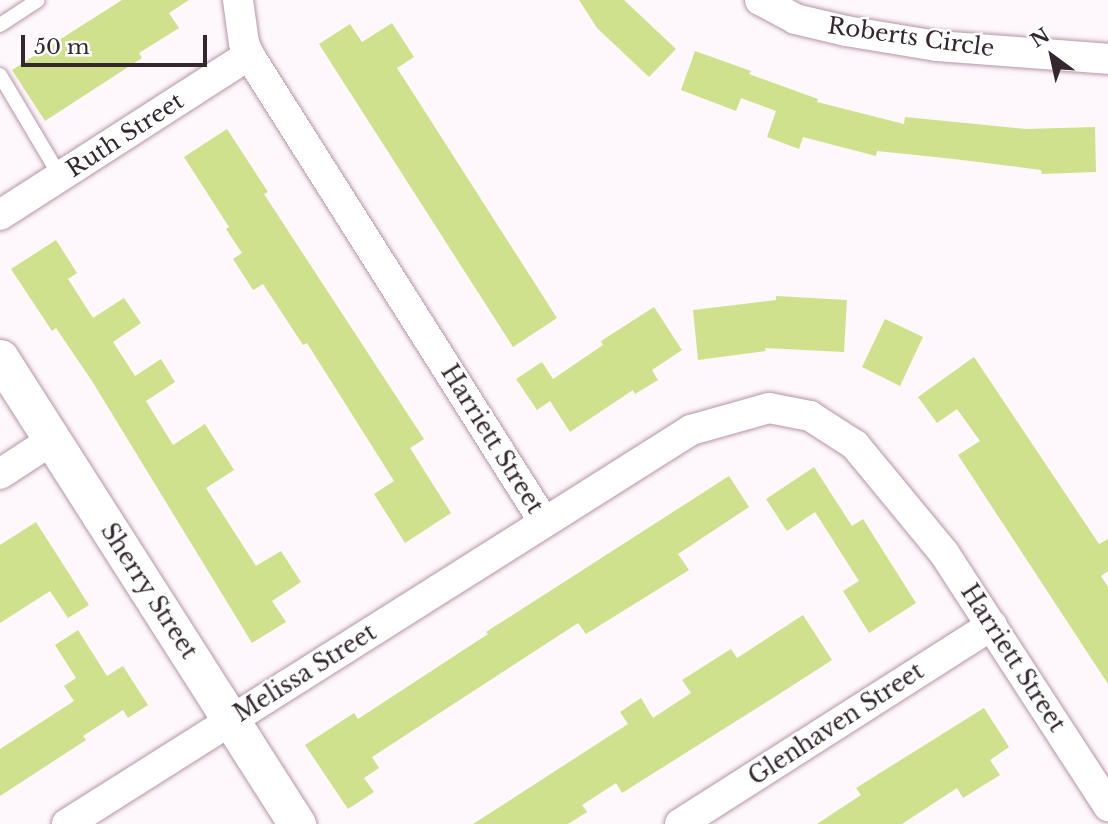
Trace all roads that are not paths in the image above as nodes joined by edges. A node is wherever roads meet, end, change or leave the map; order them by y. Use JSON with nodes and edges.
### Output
{"nodes":[{"id":1,"x":38,"y":0,"type":"edge"},
{"id":2,"x":238,"y":0,"type":"edge"},
{"id":3,"x":760,"y":0,"type":"edge"},
{"id":4,"x":0,"y":25,"type":"edge"},
{"id":5,"x":249,"y":55,"type":"junction"},
{"id":6,"x":1108,"y":59,"type":"edge"},
{"id":7,"x":0,"y":75,"type":"edge"},
{"id":8,"x":60,"y":176,"type":"junction"},
{"id":9,"x":0,"y":215,"type":"edge"},
{"id":10,"x":0,"y":358,"type":"edge"},
{"id":11,"x":52,"y":440,"type":"junction"},
{"id":12,"x":0,"y":474,"type":"edge"},
{"id":13,"x":544,"y":522,"type":"junction"},
{"id":14,"x":992,"y":625,"type":"junction"},
{"id":15,"x":230,"y":720,"type":"junction"},
{"id":16,"x":1108,"y":806,"type":"edge"},
{"id":17,"x":67,"y":824,"type":"edge"},
{"id":18,"x":297,"y":824,"type":"edge"},
{"id":19,"x":680,"y":824,"type":"edge"}],
"edges":[{"from":1,"to":4,"type":"lane"},
{"from":2,"to":5,"type":"street","name":"Harriett Street"},
{"from":3,"to":6,"type":"street","name":"Roberts Circle"},
{"from":5,"to":8,"type":"street","name":"Ruth Street"},
{"from":5,"to":13,"type":"street","name":"Harriett Street"},
{"from":7,"to":8,"type":"lane"},
{"from":8,"to":9,"type":"street","name":"Ruth Street"},
{"from":10,"to":11,"type":"street","name":"Sherry Street"},
{"from":11,"to":12,"type":"street"},
{"from":11,"to":15,"type":"street","name":"Sherry Street"},
{"from":13,"to":14,"type":"street","name":"Harriett Street"},
{"from":13,"to":15,"type":"street","name":"Melissa Street"},
{"from":14,"to":16,"type":"street","name":"Harriett Street"},
{"from":14,"to":19,"type":"street","name":"Glenhaven Street"},
{"from":15,"to":17,"type":"street","name":"Melissa Street"},
{"from":15,"to":18,"type":"street","name":"Sherry Street"}]}
